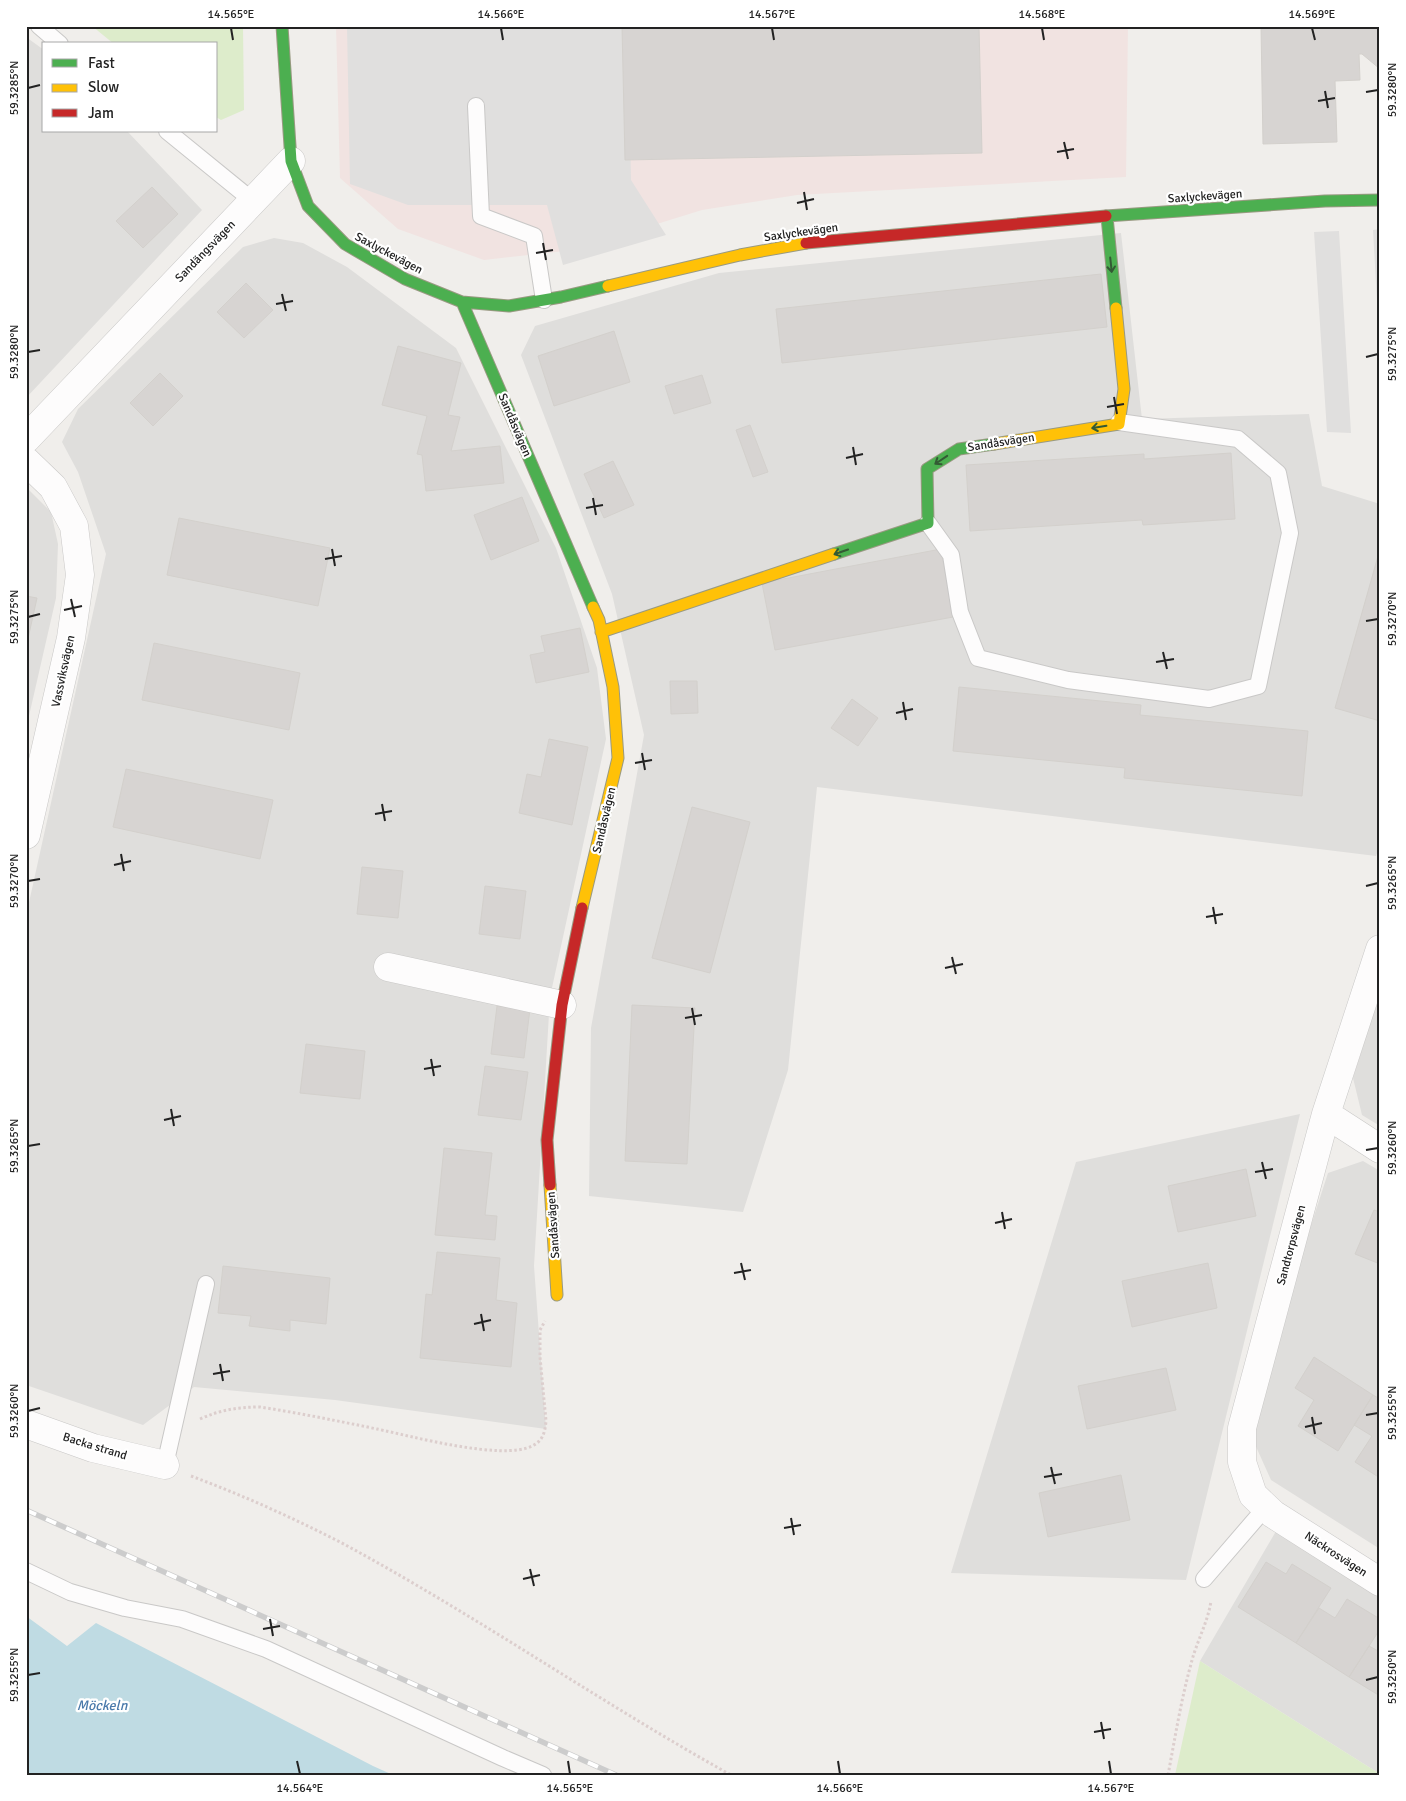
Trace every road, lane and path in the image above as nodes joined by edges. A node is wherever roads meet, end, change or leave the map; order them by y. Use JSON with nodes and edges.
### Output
{"nodes":[{"id":1,"x":39,"y":26,"type":"edge"},
{"id":2,"x":282,"y":26,"type":"edge"},
{"id":3,"x":58,"y":42,"type":"edge"},
{"id":4,"x":476,"y":106,"type":"dead end"},
{"id":5,"x":168,"y":132,"type":"edge"},
{"id":6,"x":291,"y":161,"type":"junction"},
{"id":7,"x":1380,"y":200,"type":"edge"},
{"id":8,"x":253,"y":201,"type":"junction"},
{"id":9,"x":1106,"y":216,"type":"junction"},
{"id":10,"x":544,"y":300,"type":"junction"},
{"id":11,"x":462,"y":302,"type":"junction"},
{"id":12,"x":1119,"y":422,"type":"junction"},
{"id":13,"x":26,"y":439,"type":"edge"},
{"id":14,"x":26,"y":461,"type":"edge"},
{"id":15,"x":928,"y":523,"type":"junction"},
{"id":16,"x":601,"y":632,"type":"junction"},
{"id":17,"x":26,"y":835,"type":"edge"},
{"id":18,"x":1380,"y":949,"type":"edge"},
{"id":19,"x":388,"y":968,"type":"dead end"},
{"id":20,"x":562,"y":1006,"type":"junction"},
{"id":21,"x":1326,"y":1114,"type":"junction"},
{"id":22,"x":1380,"y":1149,"type":"edge"},
{"id":23,"x":206,"y":1284,"type":"dead end"},
{"id":24,"x":557,"y":1296,"type":"joint"},
{"id":25,"x":26,"y":1424,"type":"edge"},
{"id":26,"x":172,"y":1436,"type":"junction"},
{"id":27,"x":165,"y":1465,"type":"junction"},
{"id":28,"x":1266,"y":1507,"type":"junction"},
{"id":29,"x":1292,"y":1526,"type":"joint"},
{"id":30,"x":26,"y":1571,"type":"edge"},
{"id":31,"x":1204,"y":1579,"type":"joint"},
{"id":32,"x":1380,"y":1582,"type":"edge"},
{"id":33,"x":543,"y":1775,"type":"edge"},
{"id":34,"x":731,"y":1775,"type":"edge"},
{"id":35,"x":1168,"y":1775,"type":"edge"}],
"edges":[{"from":1,"to":3,"type":"lane"},
{"from":2,"to":6,"type":"street"},
{"from":4,"to":10,"type":"lane"},
{"from":5,"to":8,"type":"lane"},
{"from":6,"to":8,"type":"street","name":"Sandängsvägen"},
{"from":6,"to":11,"type":"street","name":"Saxlyckevägen"},
{"from":7,"to":9,"type":"street","name":"Saxlyckevägen"},
{"from":8,"to":13,"type":"street","name":"Sandängsvägen"},
{"from":9,"to":10,"type":"street","name":"Saxlyckevägen"},
{"from":9,"to":12,"type":"street","one_way":true},
{"from":10,"to":11,"type":"street","name":"Saxlyckevägen"},
{"from":11,"to":16,"type":"street","name":"Sandåsvägen"},
{"from":12,"to":15,"type":"street","name":"Sandåsvägen","one_way":true},
{"from":12,"to":15,"type":"lane"},
{"from":14,"to":17,"type":"street","name":"Vassviksvägen"},
{"from":15,"to":16,"type":"street","one_way":true},
{"from":16,"to":20,"type":"street","name":"Sandåsvägen"},
{"from":18,"to":21,"type":"street","name":"Sandtorpsvägen"},
{"from":19,"to":20,"type":"street"},
{"from":20,"to":24,"type":"street","name":"Sandåsvägen"},
{"from":21,"to":22,"type":"street"},
{"from":21,"to":28,"type":"street","name":"Sandtorpsvägen"},
{"from":23,"to":26,"type":"lane"},
{"from":24,"to":26,"type":"path"},
{"from":25,"to":27,"type":"street","name":"Backa strand"},
{"from":26,"to":27,"type":"lane"},
{"from":27,"to":34,"type":"path"},
{"from":28,"to":29,"type":"street","name":"Sandtorpsvägen"},
{"from":28,"to":31,"type":"lane"},
{"from":29,"to":32,"type":"street","name":"Näckrosvägen"},
{"from":30,"to":33,"type":"lane"},
{"from":31,"to":35,"type":"path"}]}
